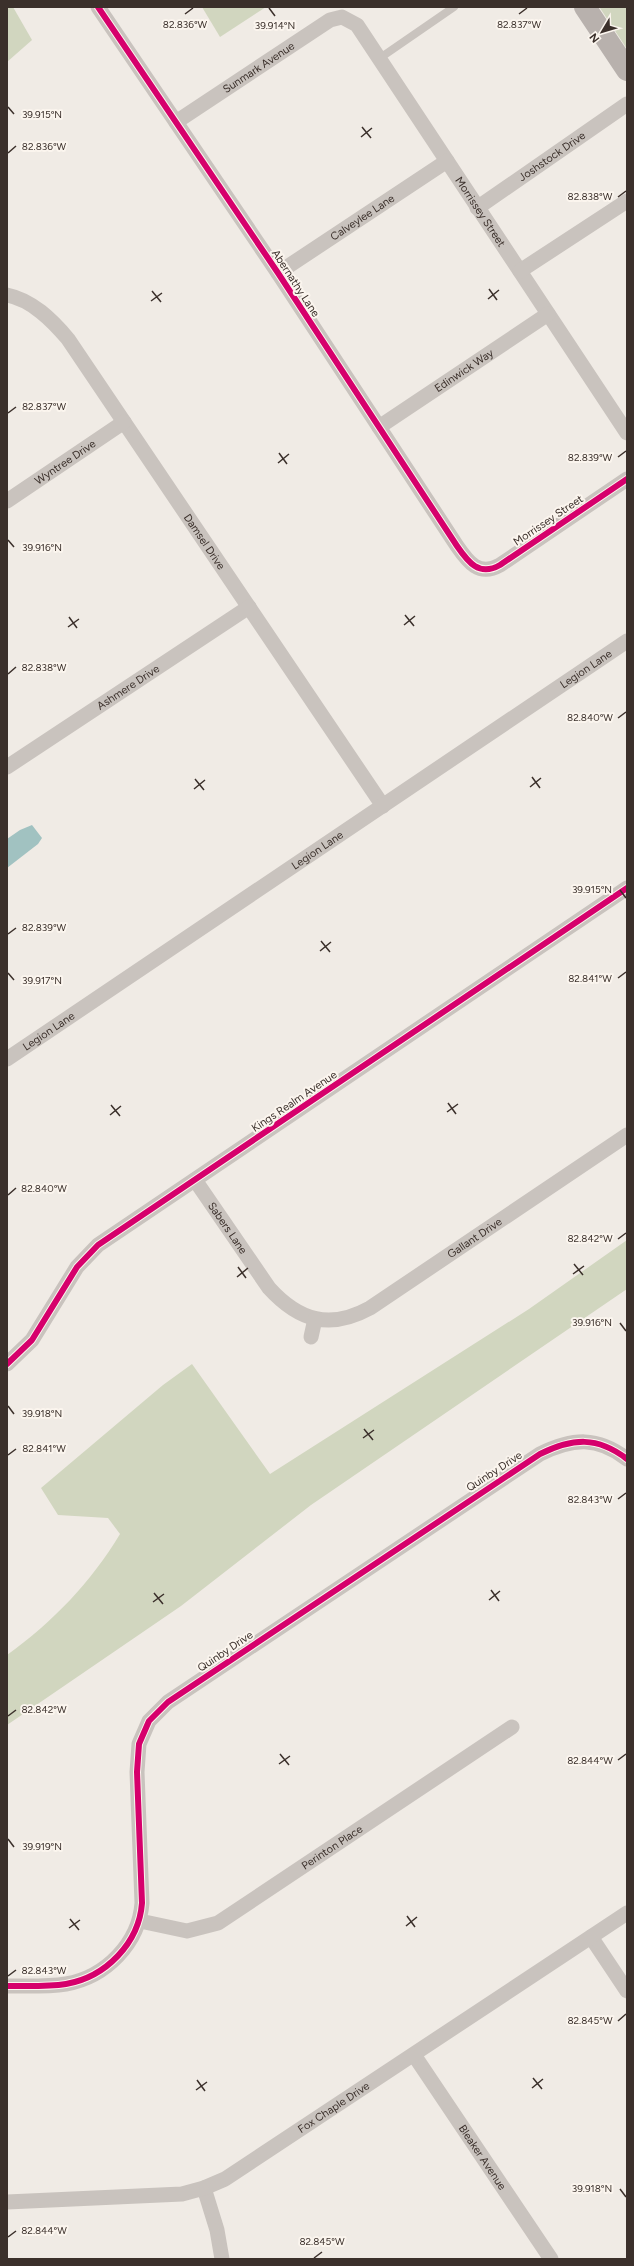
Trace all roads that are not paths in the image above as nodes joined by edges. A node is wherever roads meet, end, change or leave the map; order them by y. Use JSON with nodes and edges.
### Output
{"nodes":[{"id":1,"x":98,"y":7,"type":"edge"},
{"id":2,"x":454,"y":7,"type":"edge"},
{"id":3,"x":585,"y":7,"type":"edge"},
{"id":4,"x":342,"y":17,"type":"joint"},
{"id":5,"x":380,"y":58,"type":"junction"},
{"id":6,"x":627,"y":70,"type":"edge"},
{"id":7,"x":627,"y":104,"type":"edge"},
{"id":8,"x":176,"y":122,"type":"junction"},
{"id":9,"x":446,"y":161,"type":"junction"},
{"id":10,"x":627,"y":200,"type":"edge"},
{"id":11,"x":477,"y":208,"type":"junction"},
{"id":12,"x":520,"y":271,"type":"junction"},
{"id":13,"x":278,"y":273,"type":"junction"},
{"id":14,"x":8,"y":295,"type":"edge"},
{"id":15,"x":548,"y":314,"type":"junction"},
{"id":16,"x":124,"y":422,"type":"junction"},
{"id":17,"x":379,"y":427,"type":"junction"},
{"id":18,"x":627,"y":433,"type":"edge"},
{"id":19,"x":627,"y":479,"type":"edge"},
{"id":20,"x":7,"y":501,"type":"edge"},
{"id":21,"x":478,"y":569,"type":"joint"},
{"id":22,"x":249,"y":607,"type":"junction"},
{"id":23,"x":627,"y":642,"type":"edge"},
{"id":24,"x":7,"y":767,"type":"edge"},
{"id":25,"x":383,"y":806,"type":"junction"},
{"id":26,"x":627,"y":888,"type":"edge"},
{"id":27,"x":7,"y":1059,"type":"edge"},
{"id":28,"x":627,"y":1135,"type":"edge"},
{"id":29,"x":195,"y":1180,"type":"junction"},
{"id":30,"x":315,"y":1319,"type":"junction"},
{"id":31,"x":311,"y":1338,"type":"dead end"},
{"id":32,"x":7,"y":1364,"type":"edge"},
{"id":33,"x":627,"y":1459,"type":"edge"},
{"id":34,"x":512,"y":1727,"type":"dead end"},
{"id":35,"x":627,"y":1913,"type":"edge"},
{"id":36,"x":140,"y":1921,"type":"junction"},
{"id":37,"x":591,"y":1938,"type":"junction"},
{"id":38,"x":7,"y":1986,"type":"edge"},
{"id":39,"x":627,"y":1991,"type":"edge"},
{"id":40,"x":414,"y":2055,"type":"junction"},
{"id":41,"x":204,"y":2188,"type":"junction"},
{"id":42,"x":7,"y":2202,"type":"edge"},
{"id":43,"x":222,"y":2259,"type":"edge"},
{"id":44,"x":551,"y":2259,"type":"edge"}],
"edges":[{"from":1,"to":8,"type":"street","name":"Abernathy Lane"},
{"from":2,"to":5,"type":"lane"},
{"from":3,"to":6,"type":"main road"},
{"from":4,"to":5,"type":"street","name":"Morrissey Street"},
{"from":4,"to":8,"type":"street","name":"Sunmark Avenue"},
{"from":5,"to":9,"type":"street","name":"Morrissey Street"},
{"from":7,"to":11,"type":"street","name":"Joshstock Drive"},
{"from":8,"to":13,"type":"street","name":"Abernathy Lane"},
{"from":9,"to":11,"type":"street","name":"Morrissey Street"},
{"from":9,"to":13,"type":"street","name":"Calveylee Lane"},
{"from":10,"to":12,"type":"street"},
{"from":11,"to":12,"type":"street","name":"Morrissey Street"},
{"from":12,"to":15,"type":"street","name":"Morrissey Street"},
{"from":13,"to":17,"type":"street","name":"Abernathy Lane"},
{"from":14,"to":16,"type":"street","name":"Damsel Drive"},
{"from":15,"to":17,"type":"street","name":"Edinwick Way"},
{"from":15,"to":18,"type":"street","name":"Morrissey Street"},
{"from":16,"to":20,"type":"street","name":"Wyntree Drive"},
{"from":16,"to":22,"type":"street","name":"Damsel Drive"},
{"from":17,"to":21,"type":"street","name":"Abernathy Lane"},
{"from":19,"to":21,"type":"street","name":"Morrissey Street"},
{"from":22,"to":24,"type":"street","name":"Ashmere Drive"},
{"from":22,"to":25,"type":"street","name":"Damsel Drive"},
{"from":23,"to":25,"type":"street","name":"Legion Lane"},
{"from":25,"to":27,"type":"street","name":"Legion Lane"},
{"from":26,"to":29,"type":"street","name":"Kings Realm Avenue"},
{"from":28,"to":30,"type":"street","name":"Gallant Drive"},
{"from":29,"to":30,"type":"street","name":"Sabers Lane"},
{"from":29,"to":32,"type":"street","name":"Kings Realm Avenue"},
{"from":30,"to":31,"type":"street"},
{"from":33,"to":36,"type":"street","name":"Quinby Drive"},
{"from":34,"to":36,"type":"street","name":"Perinton Place"},
{"from":35,"to":37,"type":"street","name":"Fox Chaple Drive"},
{"from":36,"to":38,"type":"street","name":"Quinby Drive"},
{"from":37,"to":39,"type":"street"},
{"from":37,"to":40,"type":"street","name":"Fox Chaple Drive"},
{"from":40,"to":41,"type":"street","name":"Fox Chaple Drive"},
{"from":40,"to":44,"type":"street","name":"Bleaker Avenue"},
{"from":41,"to":42,"type":"street","name":"Fox Chaple Drive"},
{"from":41,"to":43,"type":"street"}]}
